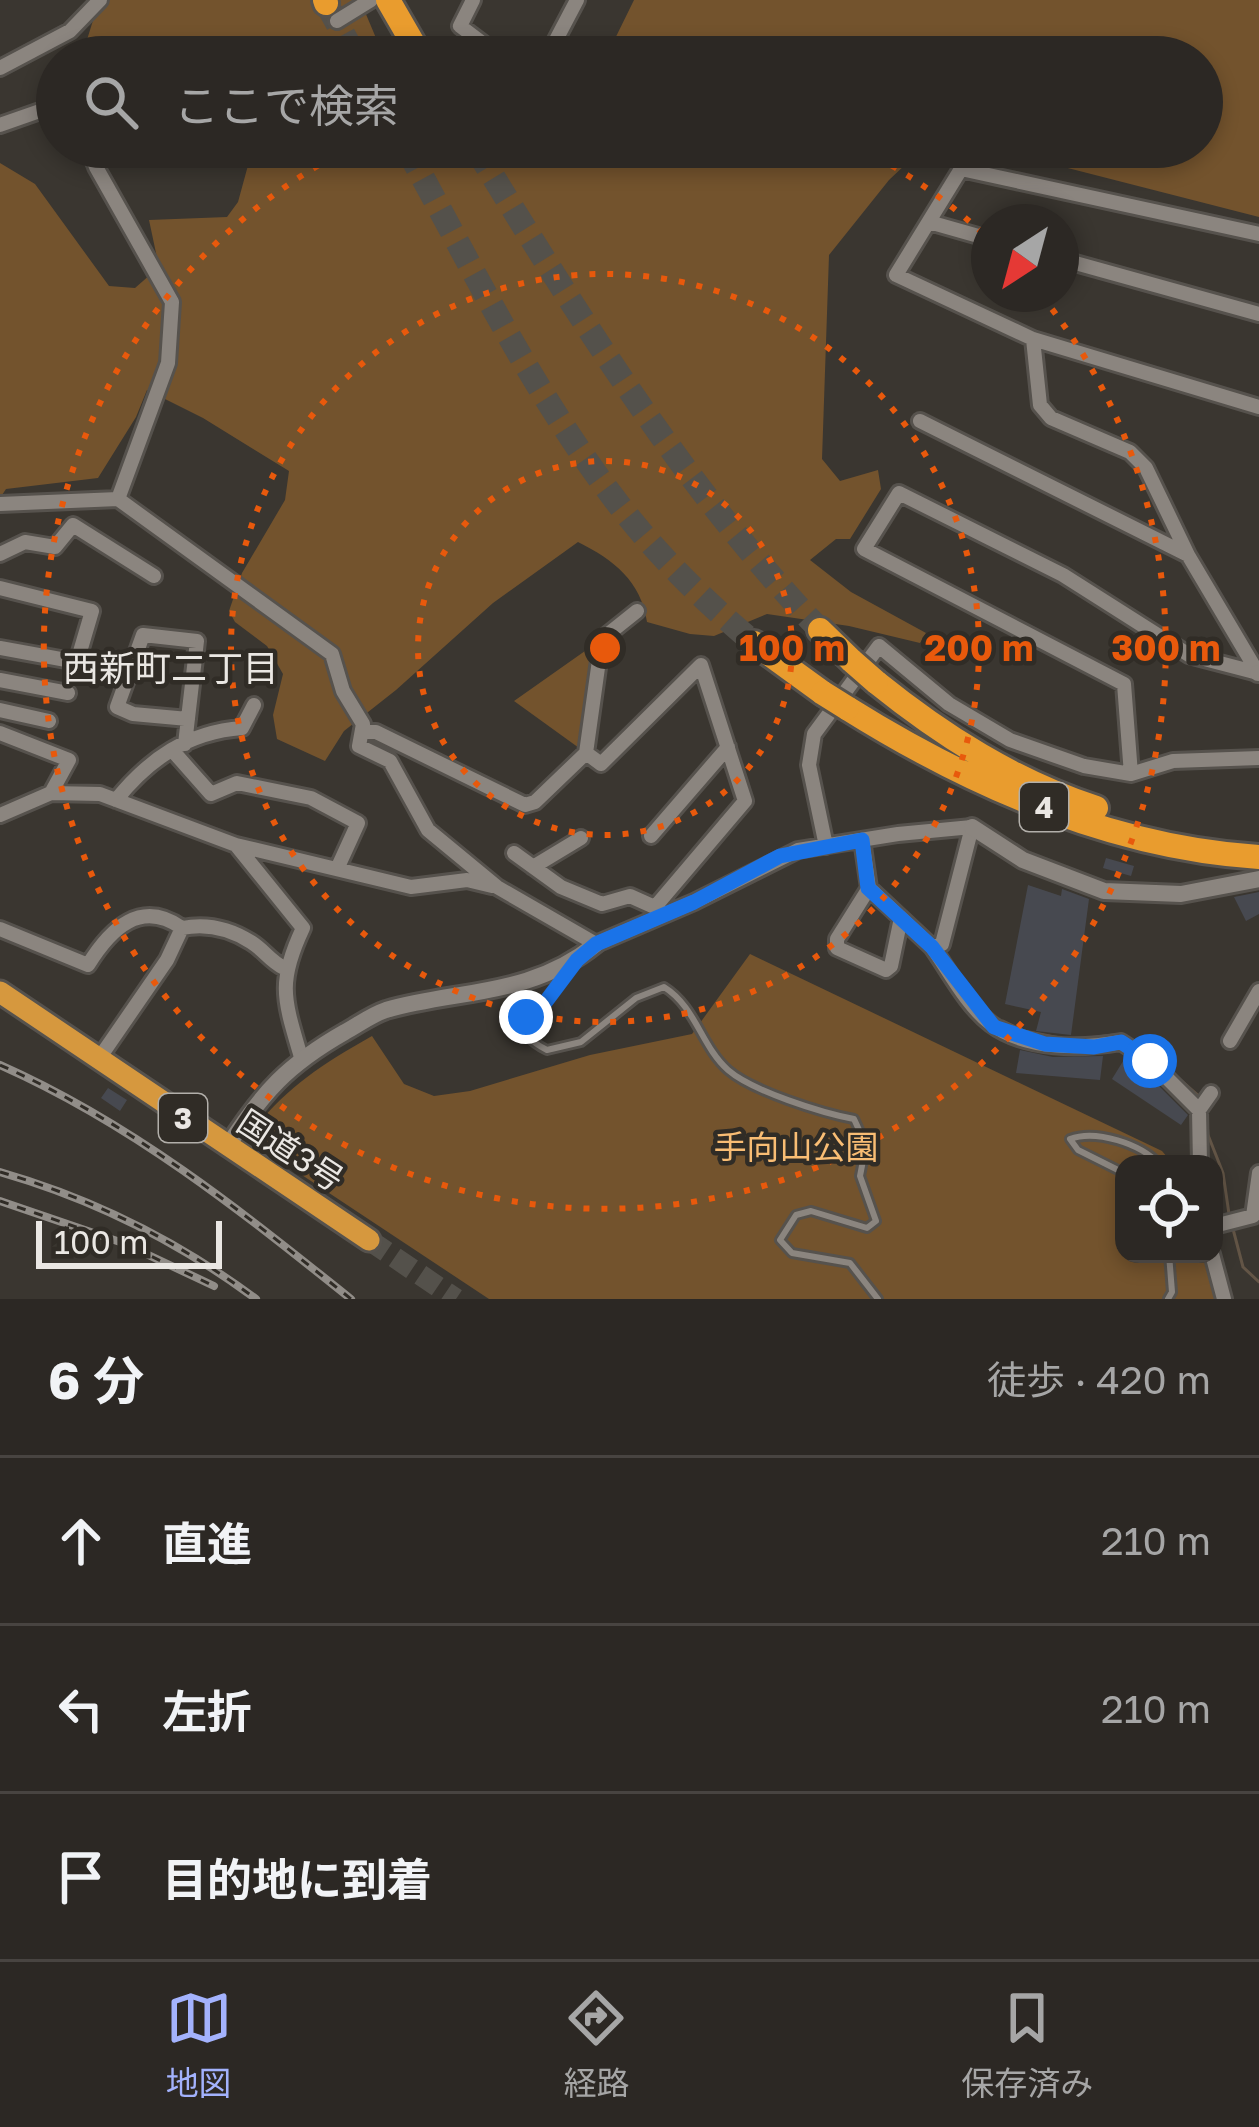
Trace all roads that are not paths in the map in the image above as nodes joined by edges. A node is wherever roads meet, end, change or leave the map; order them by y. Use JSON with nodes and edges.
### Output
{"nodes":[{"id":1,"x":100,"y":0,"type":"edge"},
{"id":2,"x":473,"y":0,"type":"edge"},
{"id":3,"x":577,"y":0,"type":"edge"},
{"id":4,"x":375,"y":1,"type":"edge"},
{"id":5,"x":329,"y":8,"type":"edge"},
{"id":6,"x":61,"y":36,"type":"edge"},
{"id":7,"x":405,"y":36,"type":"edge"},
{"id":8,"x":473,"y":36,"type":"edge"},
{"id":9,"x":558,"y":36,"type":"edge"},
{"id":10,"x":36,"y":49,"type":"edge"},
{"id":11,"x":0,"y":68,"type":"edge"},
{"id":12,"x":36,"y":112,"type":"edge"},
{"id":13,"x":0,"y":125,"type":"edge"},
{"id":14,"x":96,"y":168,"type":"edge"},
{"id":15,"x":929,"y":222,"type":"junction"},
{"id":16,"x":971,"y":234,"type":"edge"},
{"id":17,"x":1259,"y":234,"type":"edge"},
{"id":18,"x":1079,"y":264,"type":"edge"},
{"id":19,"x":1259,"y":314,"type":"edge"},
{"id":20,"x":1033,"y":339,"type":"junction"},
{"id":21,"x":1259,"y":409,"type":"edge"},
{"id":22,"x":920,"y":421,"type":"dead end"},
{"id":23,"x":118,"y":500,"type":"junction"},
{"id":24,"x":0,"y":504,"type":"edge"},
{"id":25,"x":0,"y":554,"type":"edge"},
{"id":26,"x":1188,"y":555,"type":"junction"},
{"id":27,"x":154,"y":575,"type":"dead end"},
{"id":28,"x":0,"y":588,"type":"edge"},
{"id":29,"x":638,"y":611,"type":"dead end"},
{"id":30,"x":820,"y":630,"type":"tunnel mouth"},
{"id":31,"x":754,"y":644,"type":"tunnel mouth"},
{"id":32,"x":0,"y":648,"type":"edge"},
{"id":33,"x":1257,"y":667,"type":"edge"},
{"id":34,"x":0,"y":680,"type":"edge"},
{"id":35,"x":68,"y":693,"type":"dead end"},
{"id":36,"x":254,"y":705,"type":"dead end"},
{"id":37,"x":0,"y":710,"type":"edge"},
{"id":38,"x":188,"y":719,"type":"dead end"},
{"id":39,"x":49,"y":721,"type":"dead end"},
{"id":40,"x":364,"y":732,"type":"junction"},
{"id":41,"x":0,"y":735,"type":"edge"},
{"id":42,"x":178,"y":747,"type":"junction"},
{"id":43,"x":728,"y":747,"type":"junction"},
{"id":44,"x":586,"y":753,"type":"junction"},
{"id":45,"x":1259,"y":758,"type":"edge"},
{"id":46,"x":956,"y":769,"type":"junction"},
{"id":47,"x":1131,"y":774,"type":"junction"},
{"id":48,"x":51,"y":793,"type":"junction"},
{"id":49,"x":116,"y":800,"type":"junction"},
{"id":50,"x":1011,"y":809,"type":"dead end"},
{"id":51,"x":0,"y":815,"type":"edge"},
{"id":52,"x":973,"y":827,"type":"junction"},
{"id":53,"x":651,"y":836,"type":"dead end"},
{"id":54,"x":580,"y":838,"type":"dead end"},
{"id":55,"x":862,"y":840,"type":"junction"},
{"id":56,"x":236,"y":844,"type":"junction"},
{"id":57,"x":826,"y":846,"type":"junction"},
{"id":58,"x":514,"y":853,"type":"dead end"},
{"id":59,"x":1258,"y":859,"type":"edge"},
{"id":60,"x":1198,"y":865,"type":"dead end"},
{"id":61,"x":533,"y":867,"type":"junction"},
{"id":62,"x":337,"y":869,"type":"junction"},
{"id":63,"x":497,"y":887,"type":"junction"},
{"id":64,"x":868,"y":888,"type":"junction"},
{"id":65,"x":662,"y":910,"type":"junction"},
{"id":66,"x":901,"y":918,"type":"junction"},
{"id":67,"x":0,"y":928,"type":"edge"},
{"id":68,"x":182,"y":928,"type":"junction"},
{"id":69,"x":596,"y":944,"type":"junction"},
{"id":70,"x":932,"y":947,"type":"junction"},
{"id":71,"x":577,"y":960,"type":"junction"},
{"id":72,"x":284,"y":968,"type":"junction"},
{"id":73,"x":0,"y":992,"type":"edge"},
{"id":74,"x":1259,"y":992,"type":"edge"},
{"id":75,"x":1230,"y":1041,"type":"dead end"},
{"id":76,"x":301,"y":1057,"type":"junction"},
{"id":77,"x":98,"y":1060,"type":"junction"},
{"id":78,"x":227,"y":1147,"type":"junction"},
{"id":79,"x":1150,"y":1155,"type":"edge"},
{"id":80,"x":1201,"y":1155,"type":"edge"},
{"id":81,"x":1115,"y":1168,"type":"edge"},
{"id":82,"x":1259,"y":1173,"type":"edge"},
{"id":83,"x":1223,"y":1224,"type":"edge"},
{"id":84,"x":369,"y":1240,"type":"tunnel mouth"},
{"id":85,"x":1169,"y":1263,"type":"edge"},
{"id":86,"x":1214,"y":1263,"type":"edge"},
{"id":87,"x":878,"y":1299,"type":"edge"},
{"id":88,"x":1168,"y":1299,"type":"edge"},
{"id":89,"x":1224,"y":1299,"type":"edge"}],
"edges":[{"from":1,"to":6,"type":"street"},
{"from":2,"to":8,"type":"street"},
{"from":3,"to":9,"type":"street"},
{"from":4,"to":5,"type":"street"},
{"from":4,"to":7,"type":"highway"},
{"from":10,"to":11,"type":"street"},
{"from":12,"to":13,"type":"street"},
{"from":14,"to":23,"type":"street"},
{"from":15,"to":16,"type":"street"},
{"from":15,"to":17,"type":"street"},
{"from":15,"to":20,"type":"street"},
{"from":18,"to":19,"type":"street"},
{"from":20,"to":21,"type":"street"},
{"from":20,"to":26,"type":"street"},
{"from":22,"to":26,"type":"street"},
{"from":23,"to":24,"type":"street"},
{"from":23,"to":40,"type":"street"},
{"from":25,"to":27,"type":"street"},
{"from":26,"to":33,"type":"street"},
{"from":28,"to":32,"type":"street"},
{"from":29,"to":44,"type":"street"},
{"from":30,"to":59,"type":"highway","number":"4","bridge":true},
{"from":31,"to":46,"type":"highway","number":"4","bridge":true},
{"from":33,"to":47,"type":"street"},
{"from":34,"to":35,"type":"street"},
{"from":36,"to":42,"type":"street"},
{"from":37,"to":39,"type":"street"},
{"from":38,"to":42,"type":"street"},
{"from":40,"to":44,"type":"street"},
{"from":40,"to":63,"type":"street"},
{"from":41,"to":48,"type":"street"},
{"from":42,"to":49,"type":"street"},
{"from":42,"to":62,"type":"street"},
{"from":43,"to":44,"type":"street"},
{"from":43,"to":53,"type":"street"},
{"from":43,"to":65,"type":"street"},
{"from":45,"to":47,"type":"street"},
{"from":46,"to":50,"type":"highway"},
{"from":46,"to":59,"type":"highway","number":"4"},
{"from":47,"to":57,"type":"street"},
{"from":48,"to":49,"type":"street"},
{"from":48,"to":51,"type":"street"},
{"from":49,"to":56,"type":"street"},
{"from":52,"to":55,"type":"street"},
{"from":52,"to":59,"type":"street"},
{"from":52,"to":70,"type":"street"},
{"from":54,"to":61,"type":"street"},
{"from":55,"to":57,"type":"street"},
{"from":55,"to":64,"type":"street"},
{"from":56,"to":62,"type":"street"},
{"from":56,"to":72,"type":"street"},
{"from":57,"to":65,"type":"street"},
{"from":58,"to":61,"type":"street"},
{"from":59,"to":60,"type":"highway"},
{"from":61,"to":65,"type":"street"},
{"from":62,"to":63,"type":"street"},
{"from":63,"to":69,"type":"street"},
{"from":64,"to":66,"type":"street"},
{"from":64,"to":66,"type":"street"},
{"from":65,"to":69,"type":"street"},
{"from":66,"to":70,"type":"street"},
{"from":67,"to":68,"type":"street"},
{"from":68,"to":72,"type":"street"},
{"from":68,"to":77,"type":"street"},
{"from":69,"to":71,"type":"street"},
{"from":70,"to":80,"type":"street"},
{"from":71,"to":76,"type":"street"},
{"from":71,"to":87,"type":"lane"},
{"from":72,"to":76,"type":"street"},
{"from":73,"to":77,"type":"highway","name":"国道3号","number":"3"},
{"from":74,"to":75,"type":"street"},
{"from":76,"to":78,"type":"street"},
{"from":77,"to":78,"type":"highway","name":"国道3号","number":"3"},
{"from":78,"to":84,"type":"highway","name":"国道3号","number":"3"},
{"from":79,"to":81,"type":"lane"},
{"from":82,"to":83,"type":"street"},
{"from":85,"to":88,"type":"lane"},
{"from":86,"to":89,"type":"street"}]}
